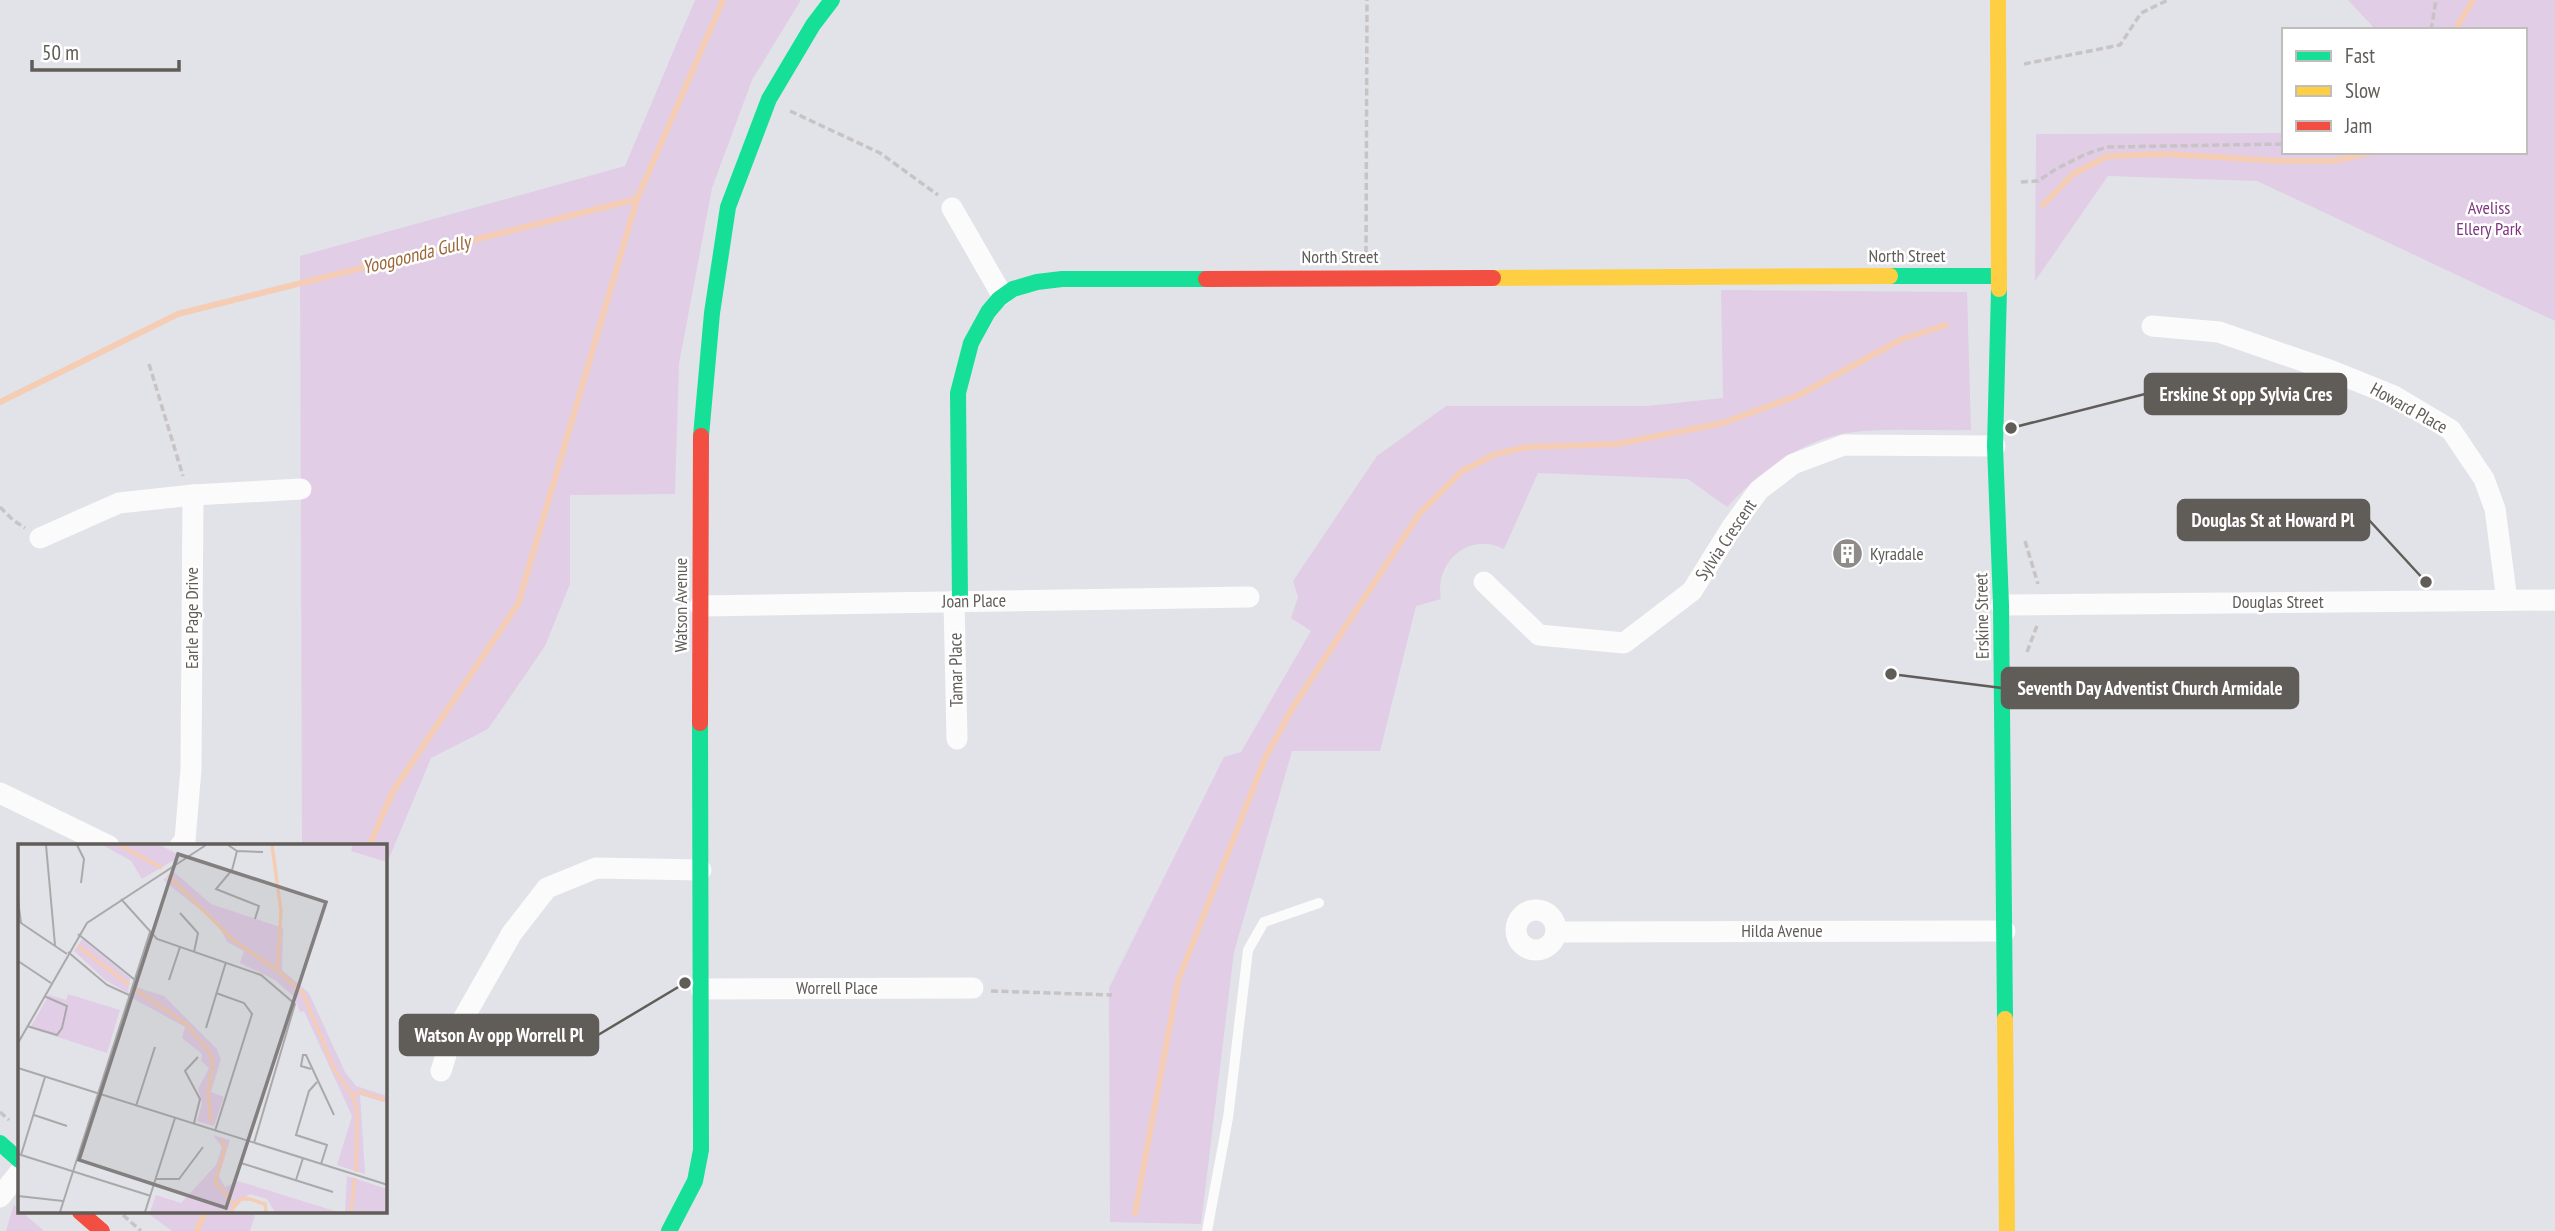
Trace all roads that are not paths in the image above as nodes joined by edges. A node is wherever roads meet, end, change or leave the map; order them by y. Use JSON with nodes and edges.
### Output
{"nodes":[{"id":1,"x":832,"y":0,"type":"edge"},
{"id":2,"x":1997,"y":0,"type":"edge"},
{"id":3,"x":952,"y":208,"type":"dead end"},
{"id":4,"x":1999,"y":275,"type":"junction"},
{"id":5,"x":1002,"y":295,"type":"junction"},
{"id":6,"x":2152,"y":326,"type":"dead end"},
{"id":7,"x":1995,"y":446,"type":"junction"},
{"id":8,"x":189,"y":488,"type":"junction"},
{"id":9,"x":301,"y":489,"type":"dead end"},
{"id":10,"x":40,"y":538,"type":"dead end"},
{"id":11,"x":1484,"y":582,"type":"dead end"},
{"id":12,"x":1249,"y":597,"type":"dead end"},
{"id":13,"x":2507,"y":600,"type":"junction"},
{"id":14,"x":2555,"y":600,"type":"edge"},
{"id":15,"x":957,"y":601,"type":"junction"},
{"id":16,"x":2001,"y":605,"type":"junction"},
{"id":17,"x":700,"y":606,"type":"junction"},
{"id":18,"x":957,"y":739,"type":"dead end"},
{"id":19,"x":0,"y":793,"type":"edge"},
{"id":20,"x":104,"y":844,"type":"edge"},
{"id":21,"x":182,"y":844,"type":"edge"},
{"id":22,"x":701,"y":870,"type":"junction"},
{"id":23,"x":1319,"y":903,"type":"dead end"},
{"id":24,"x":2006,"y":931,"type":"junction"},
{"id":25,"x":1558,"y":932,"type":"dead end"},
{"id":26,"x":973,"y":988,"type":"dead end"},
{"id":27,"x":701,"y":989,"type":"junction"},
{"id":28,"x":441,"y":1071,"type":"dead end"},
{"id":29,"x":0,"y":1143,"type":"edge"},
{"id":30,"x":18,"y":1159,"type":"edge"},
{"id":31,"x":18,"y":1173,"type":"edge"},
{"id":32,"x":0,"y":1197,"type":"edge"},
{"id":33,"x":82,"y":1214,"type":"edge"},
{"id":34,"x":102,"y":1231,"type":"edge"},
{"id":35,"x":668,"y":1231,"type":"edge"},
{"id":36,"x":1207,"y":1231,"type":"edge"},
{"id":37,"x":2007,"y":1231,"type":"edge"}],
"edges":[{"from":1,"to":17,"type":"street","name":"Watson Avenue"},
{"from":2,"to":4,"type":"street","name":"Erskine Street"},
{"from":3,"to":5,"type":"street"},
{"from":4,"to":5,"type":"street","name":"North Street"},
{"from":4,"to":7,"type":"street","name":"Erskine Street"},
{"from":5,"to":15,"type":"street"},
{"from":6,"to":13,"type":"street","name":"Howard Place"},
{"from":7,"to":11,"type":"street","name":"Sylvia Crescent"},
{"from":7,"to":16,"type":"street","name":"Erskine Street"},
{"from":8,"to":9,"type":"street"},
{"from":8,"to":10,"type":"street"},
{"from":8,"to":21,"type":"street","name":"Earle Page Drive"},
{"from":12,"to":15,"type":"street","name":"Joan Place"},
{"from":13,"to":14,"type":"street","name":"Douglas Street"},
{"from":13,"to":16,"type":"street","name":"Douglas Street"},
{"from":15,"to":17,"type":"street","name":"Joan Place"},
{"from":15,"to":18,"type":"street","name":"Tamar Place"},
{"from":16,"to":24,"type":"street","name":"Erskine Street"},
{"from":17,"to":22,"type":"street","name":"Watson Avenue"},
{"from":19,"to":20,"type":"street"},
{"from":22,"to":27,"type":"street","name":"Watson Avenue"},
{"from":22,"to":28,"type":"street"},
{"from":23,"to":36,"type":"lane"},
{"from":24,"to":25,"type":"street","name":"Hilda Avenue"},
{"from":24,"to":37,"type":"street","name":"Erskine Street"},
{"from":26,"to":27,"type":"street","name":"Worrell Place"},
{"from":27,"to":35,"type":"street","name":"Watson Avenue"},
{"from":29,"to":30,"type":"street"},
{"from":31,"to":32,"type":"street"},
{"from":33,"to":34,"type":"street"}]}
